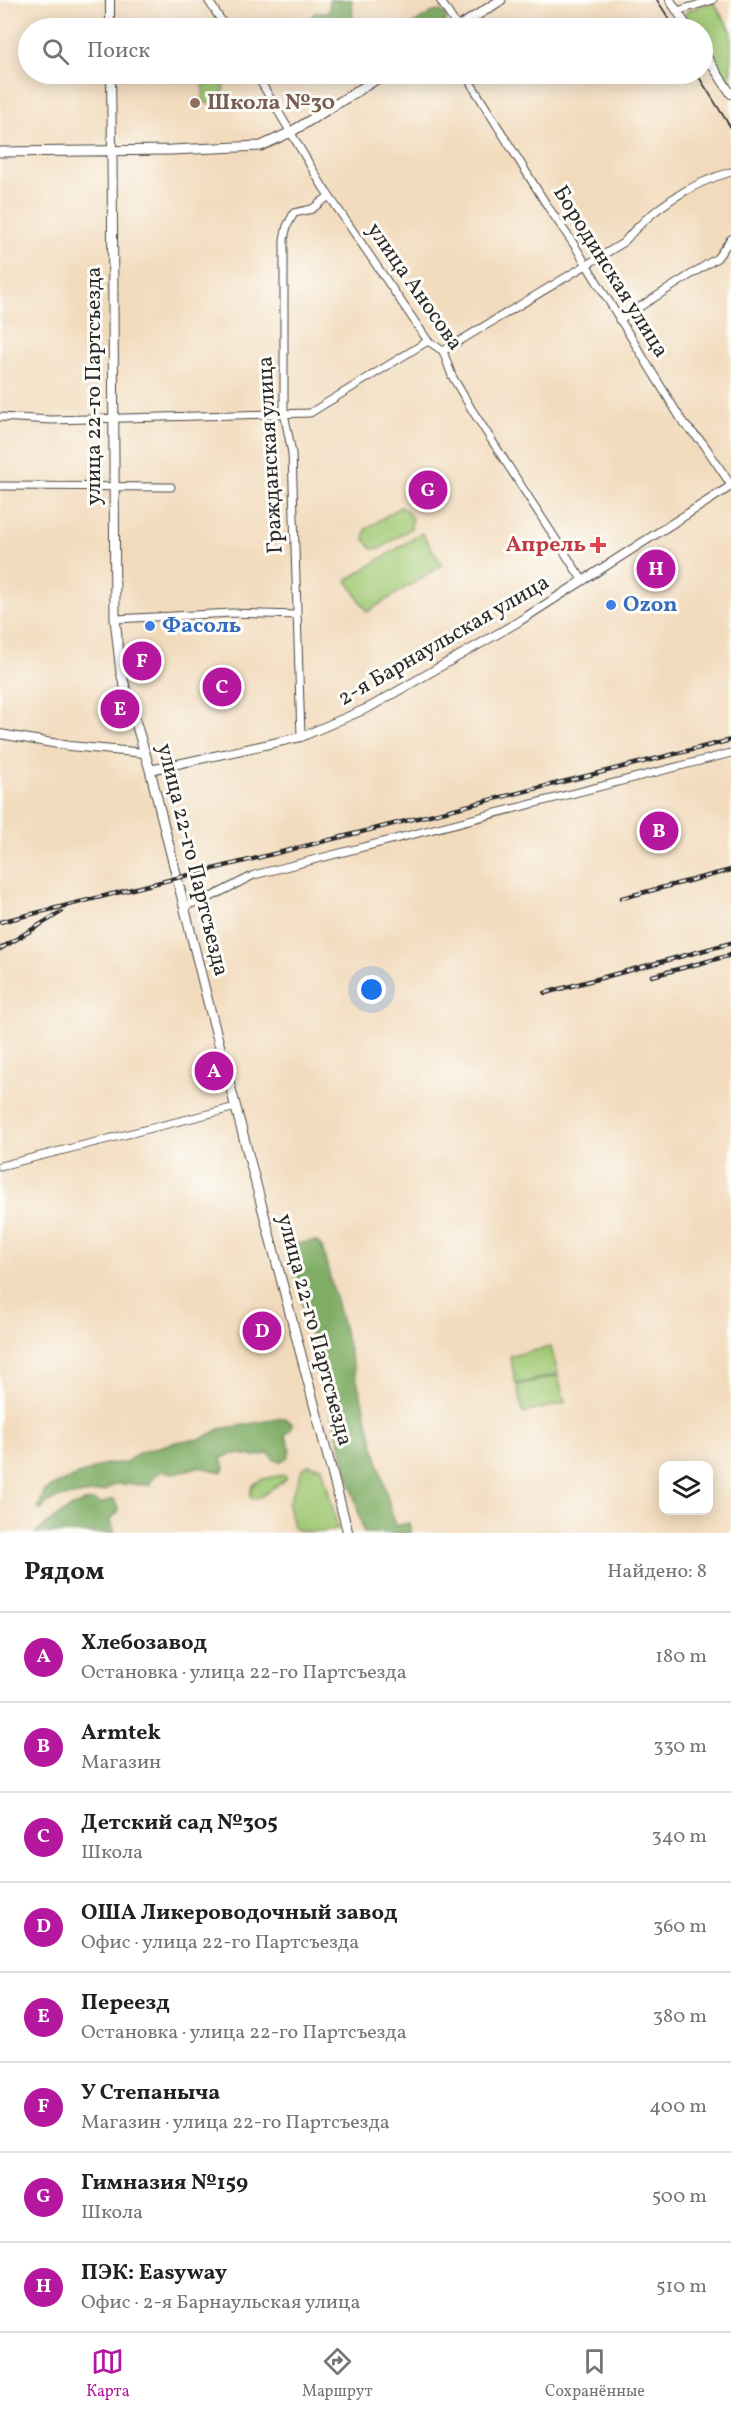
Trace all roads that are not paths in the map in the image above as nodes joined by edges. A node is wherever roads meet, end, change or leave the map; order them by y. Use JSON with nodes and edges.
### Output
{"nodes":[{"id":1,"x":110,"y":0,"type":"edge"},
{"id":2,"x":208,"y":0,"type":"edge"},
{"id":3,"x":440,"y":0,"type":"edge"},
{"id":4,"x":501,"y":0,"type":"edge"},
{"id":5,"x":670,"y":0,"type":"edge"},
{"id":6,"x":713,"y":0,"type":"edge"},
{"id":7,"x":677,"y":11,"type":"junction"},
{"id":8,"x":110,"y":18,"type":"edge"},
{"id":9,"x":220,"y":18,"type":"edge"},
{"id":10,"x":452,"y":18,"type":"edge"},
{"id":11,"x":473,"y":18,"type":"edge"},
{"id":12,"x":682,"y":18,"type":"edge"},
{"id":13,"x":713,"y":67,"type":"edge"},
{"id":14,"x":111,"y":84,"type":"edge"},
{"id":15,"x":262,"y":84,"type":"edge"},
{"id":16,"x":369,"y":84,"type":"edge"},
{"id":17,"x":471,"y":84,"type":"edge"},
{"id":18,"x":731,"y":94,"type":"edge"},
{"id":19,"x":291,"y":132,"type":"junction"},
{"id":20,"x":112,"y":151,"type":"junction"},
{"id":21,"x":0,"y":152,"type":"edge"},
{"id":22,"x":731,"y":172,"type":"edge"},
{"id":23,"x":329,"y":196,"type":"junction"},
{"id":24,"x":731,"y":239,"type":"edge"},
{"id":25,"x":585,"y":266,"type":"junction"},
{"id":26,"x":619,"y":320,"type":"junction"},
{"id":27,"x":428,"y":341,"type":"junction"},
{"id":28,"x":443,"y":351,"type":"junction"},
{"id":29,"x":284,"y":413,"type":"junction"},
{"id":30,"x":0,"y":417,"type":"edge"},
{"id":31,"x":113,"y":417,"type":"junction"},
{"id":32,"x":731,"y":485,"type":"edge"},
{"id":33,"x":0,"y":486,"type":"edge"},
{"id":34,"x":114,"y":486,"type":"junction"},
{"id":35,"x":171,"y":487,"type":"dead end"},
{"id":36,"x":583,"y":581,"type":"junction"},
{"id":37,"x":297,"y":615,"type":"junction"},
{"id":38,"x":115,"y":619,"type":"junction"},
{"id":39,"x":0,"y":734,"type":"edge"},
{"id":40,"x":301,"y":737,"type":"junction"},
{"id":41,"x":145,"y":753,"type":"junction"},
{"id":42,"x":731,"y":753,"type":"edge"},
{"id":43,"x":150,"y":770,"type":"junction"},
{"id":44,"x":184,"y":906,"type":"junction"},
{"id":45,"x":236,"y":1107,"type":"junction"},
{"id":46,"x":0,"y":1166,"type":"edge"},
{"id":47,"x":348,"y":1533,"type":"edge"}],
"edges":[{"from":1,"to":8,"type":"street"},
{"from":2,"to":9,"type":"street"},
{"from":3,"to":10,"type":"street"},
{"from":4,"to":11,"type":"main road"},
{"from":5,"to":7,"type":"street"},
{"from":6,"to":7,"type":"street"},
{"from":7,"to":12,"type":"street"},
{"from":13,"to":18,"type":"street"},
{"from":14,"to":20,"type":"street","name":"улица 22-го Партсъезда"},
{"from":15,"to":19,"type":"street","name":"улица Аносова"},
{"from":16,"to":19,"type":"main road"},
{"from":17,"to":25,"type":"street","name":"Бородинская улица"},
{"from":19,"to":20,"type":"main road"},
{"from":19,"to":23,"type":"street","name":"улица Аносова"},
{"from":20,"to":21,"type":"main road"},
{"from":20,"to":31,"type":"main road","name":"улица 22-го Партсъезда"},
{"from":22,"to":25,"type":"street"},
{"from":23,"to":27,"type":"street","name":"улица Аносова"},
{"from":23,"to":29,"type":"street","name":"Гражданская улица"},
{"from":24,"to":26,"type":"street"},
{"from":25,"to":26,"type":"street","name":"Бородинская улица"},
{"from":25,"to":28,"type":"street"},
{"from":26,"to":32,"type":"street","name":"Бородинская улица"},
{"from":27,"to":28,"type":"street","name":"улица Аносова"},
{"from":27,"to":29,"type":"street"},
{"from":28,"to":36,"type":"street","name":"улица Аносова"},
{"from":29,"to":31,"type":"street"},
{"from":29,"to":37,"type":"street","name":"Гражданская улица"},
{"from":30,"to":31,"type":"street"},
{"from":31,"to":34,"type":"main road","name":"улица 22-го Партсъезда"},
{"from":32,"to":36,"type":"street","name":"2-я Барнаульская улица"},
{"from":33,"to":34,"type":"street"},
{"from":34,"to":35,"type":"street"},
{"from":34,"to":38,"type":"main road","name":"улица 22-го Партсъезда"},
{"from":36,"to":40,"type":"street","name":"2-я Барнаульская улица"},
{"from":37,"to":38,"type":"street"},
{"from":37,"to":40,"type":"street","name":"Гражданская улица"},
{"from":38,"to":41,"type":"main road","name":"улица 22-го Партсъезда"},
{"from":39,"to":41,"type":"street"},
{"from":40,"to":43,"type":"street","name":"2-я Барнаульская улица"},
{"from":41,"to":43,"type":"main road","name":"улица 22-го Партсъезда"},
{"from":42,"to":44,"type":"street"},
{"from":43,"to":44,"type":"main road","name":"улица 22-го Партсъезда"},
{"from":44,"to":45,"type":"main road","name":"улица 22-го Партсъезда"},
{"from":45,"to":46,"type":"street"},
{"from":45,"to":47,"type":"main road","name":"улица 22-го Партсъезда"}]}
